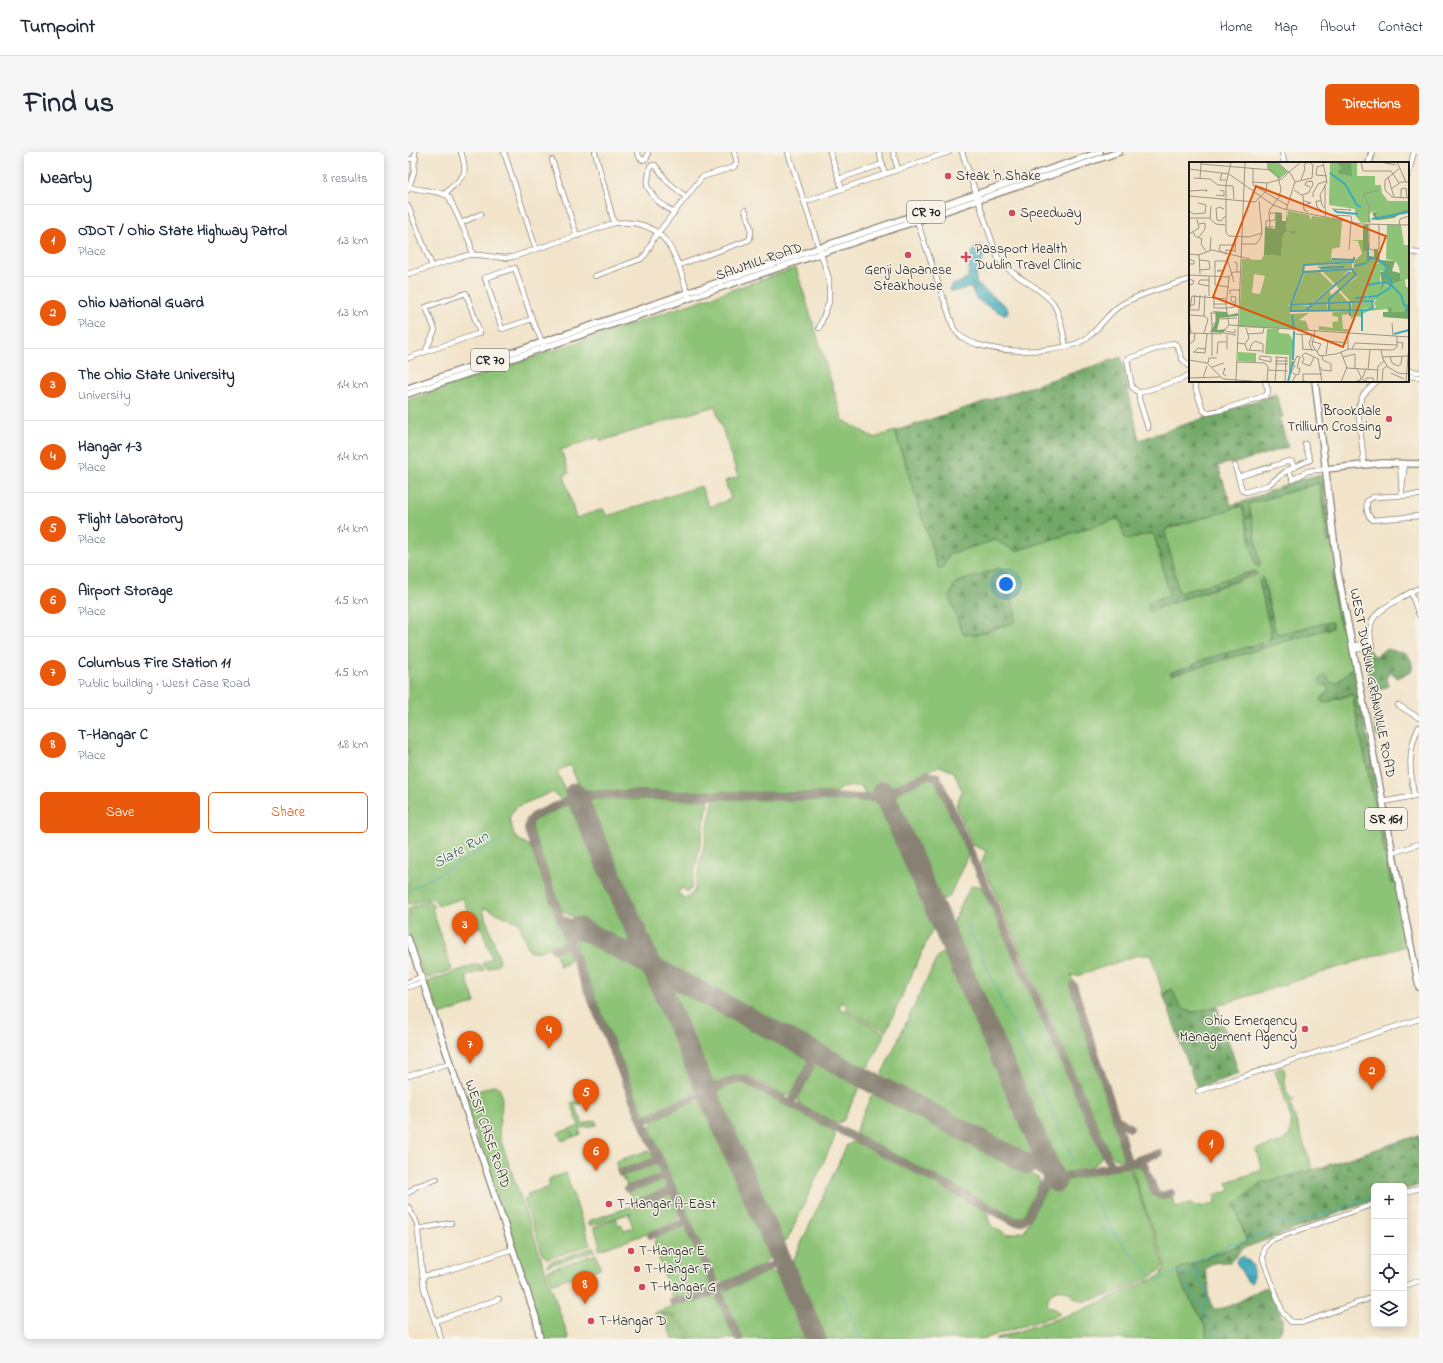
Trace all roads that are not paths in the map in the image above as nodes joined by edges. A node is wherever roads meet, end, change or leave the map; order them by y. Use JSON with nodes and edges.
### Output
{"nodes":[{"id":1,"x":415,"y":152,"type":"edge"},
{"id":2,"x":460,"y":152,"type":"edge"},
{"id":3,"x":504,"y":152,"type":"edge"},
{"id":4,"x":595,"y":152,"type":"edge"},
{"id":5,"x":637,"y":152,"type":"edge"},
{"id":6,"x":648,"y":152,"type":"edge"},
{"id":7,"x":734,"y":152,"type":"edge"},
{"id":8,"x":788,"y":152,"type":"edge"},
{"id":9,"x":830,"y":152,"type":"edge"},
{"id":10,"x":879,"y":152,"type":"edge"},
{"id":11,"x":893,"y":152,"type":"edge"},
{"id":12,"x":949,"y":152,"type":"edge"},
{"id":13,"x":962,"y":152,"type":"edge"},
{"id":14,"x":1100,"y":152,"type":"edge"},
{"id":15,"x":1118,"y":152,"type":"edge"},
{"id":16,"x":1282,"y":152,"type":"edge"},
{"id":17,"x":1372,"y":152,"type":"edge"},
{"id":18,"x":1414,"y":152,"type":"edge"},
{"id":19,"x":408,"y":159,"type":"edge"},
{"id":20,"x":416,"y":159,"type":"junction"},
{"id":21,"x":552,"y":160,"type":"dead end"},
{"id":22,"x":1284,"y":162,"type":"edge"},
{"id":23,"x":1369,"y":162,"type":"edge"},
{"id":24,"x":883,"y":164,"type":"junction"},
{"id":25,"x":898,"y":170,"type":"junction"},
{"id":26,"x":1409,"y":171,"type":"edge"},
{"id":27,"x":887,"y":174,"type":"junction"},
{"id":28,"x":838,"y":179,"type":"junction"},
{"id":29,"x":408,"y":189,"type":"edge"},
{"id":30,"x":842,"y":189,"type":"junction"},
{"id":31,"x":445,"y":194,"type":"junction"},
{"id":32,"x":686,"y":197,"type":"junction"},
{"id":33,"x":977,"y":197,"type":"junction"},
{"id":34,"x":804,"y":202,"type":"junction"},
{"id":35,"x":408,"y":206,"type":"edge"},
{"id":36,"x":745,"y":210,"type":"dead end"},
{"id":37,"x":674,"y":213,"type":"junction"},
{"id":38,"x":481,"y":214,"type":"dead end"},
{"id":39,"x":917,"y":221,"type":"junction"},
{"id":40,"x":461,"y":223,"type":"junction"},
{"id":41,"x":614,"y":223,"type":"junction"},
{"id":42,"x":658,"y":233,"type":"junction"},
{"id":43,"x":577,"y":236,"type":"junction"},
{"id":44,"x":536,"y":249,"type":"junction"},
{"id":45,"x":819,"y":251,"type":"junction"},
{"id":46,"x":1409,"y":252,"type":"edge"},
{"id":47,"x":1419,"y":253,"type":"edge"},
{"id":48,"x":472,"y":254,"type":"junction"},
{"id":49,"x":679,"y":265,"type":"junction"},
{"id":50,"x":432,"y":266,"type":"junction"},
{"id":51,"x":408,"y":274,"type":"edge"},
{"id":52,"x":595,"y":276,"type":"dead end"},
{"id":53,"x":1189,"y":279,"type":"edge"},
{"id":54,"x":689,"y":296,"type":"junction"},
{"id":55,"x":532,"y":319,"type":"junction"},
{"id":56,"x":819,"y":328,"type":"dead end"},
{"id":57,"x":543,"y":345,"type":"junction"},
{"id":58,"x":1066,"y":347,"type":"junction"},
{"id":59,"x":425,"y":352,"type":"junction"},
{"id":60,"x":408,"y":358,"type":"edge"},
{"id":61,"x":1189,"y":366,"type":"edge"},
{"id":62,"x":1409,"y":371,"type":"edge"},
{"id":63,"x":1419,"y":372,"type":"edge"},
{"id":64,"x":1189,"y":375,"type":"edge"},
{"id":65,"x":1409,"y":376,"type":"edge"},
{"id":66,"x":1419,"y":377,"type":"edge"},
{"id":67,"x":1193,"y":382,"type":"edge"},
{"id":68,"x":1265,"y":382,"type":"edge"},
{"id":69,"x":1315,"y":382,"type":"edge"},
{"id":70,"x":1376,"y":382,"type":"edge"},
{"id":71,"x":408,"y":388,"type":"edge"},
{"id":72,"x":1139,"y":393,"type":"junction"},
{"id":73,"x":408,"y":394,"type":"edge"},
{"id":74,"x":1148,"y":428,"type":"dead end"},
{"id":75,"x":1305,"y":444,"type":"dead end"},
{"id":76,"x":1403,"y":463,"type":"junction"},
{"id":77,"x":1364,"y":464,"type":"junction"},
{"id":78,"x":1419,"y":464,"type":"edge"},
{"id":79,"x":1234,"y":466,"type":"dead end"},
{"id":80,"x":1294,"y":467,"type":"junction"},
{"id":81,"x":1326,"y":469,"type":"junction"},
{"id":82,"x":1288,"y":470,"type":"junction"},
{"id":83,"x":1238,"y":477,"type":"junction"},
{"id":84,"x":1402,"y":494,"type":"junction"},
{"id":85,"x":1419,"y":495,"type":"edge"},
{"id":86,"x":1419,"y":516,"type":"edge"},
{"id":87,"x":1419,"y":588,"type":"edge"},
{"id":88,"x":1411,"y":592,"type":"junction"},
{"id":89,"x":1419,"y":615,"type":"edge"},
{"id":90,"x":1353,"y":648,"type":"junction"},
{"id":91,"x":1398,"y":705,"type":"dead end"},
{"id":92,"x":1419,"y":718,"type":"edge"},
{"id":93,"x":1419,"y":727,"type":"edge"},
{"id":94,"x":1416,"y":795,"type":"edge"},
{"id":95,"x":1382,"y":802,"type":"junction"},
{"id":96,"x":1419,"y":844,"type":"edge"},
{"id":97,"x":1392,"y":853,"type":"junction"},
{"id":98,"x":408,"y":938,"type":"edge"},
{"id":99,"x":422,"y":980,"type":"junction"},
{"id":100,"x":408,"y":982,"type":"edge"},
{"id":101,"x":408,"y":987,"type":"edge"},
{"id":102,"x":1419,"y":988,"type":"edge"},
{"id":103,"x":1419,"y":1019,"type":"edge"},
{"id":104,"x":450,"y":1063,"type":"junction"},
{"id":105,"x":408,"y":1076,"type":"edge"},
{"id":106,"x":1198,"y":1091,"type":"dead end"},
{"id":107,"x":437,"y":1179,"type":"dead end"},
{"id":108,"x":1419,"y":1188,"type":"edge"},
{"id":109,"x":1407,"y":1192,"type":"edge"},
{"id":110,"x":408,"y":1193,"type":"edge"},
{"id":111,"x":1371,"y":1205,"type":"edge"},
{"id":112,"x":408,"y":1207,"type":"edge"},
{"id":113,"x":451,"y":1223,"type":"dead end"},
{"id":114,"x":418,"y":1229,"type":"junction"},
{"id":115,"x":513,"y":1249,"type":"junction"},
{"id":116,"x":423,"y":1276,"type":"junction"},
{"id":117,"x":1419,"y":1281,"type":"edge"},
{"id":118,"x":1407,"y":1285,"type":"edge"},
{"id":119,"x":1371,"y":1298,"type":"edge"},
{"id":120,"x":499,"y":1299,"type":"dead end"},
{"id":121,"x":434,"y":1321,"type":"junction"},
{"id":122,"x":441,"y":1339,"type":"edge"},
{"id":123,"x":540,"y":1339,"type":"edge"}],
"edges":[{"from":1,"to":20,"type":"street"},
{"from":2,"to":31,"type":"street"},
{"from":3,"to":44,"type":"street"},
{"from":4,"to":41,"type":"street"},
{"from":5,"to":6,"type":"street"},
{"from":7,"to":32,"type":"street"},
{"from":8,"to":34,"type":"street"},
{"from":9,"to":28,"type":"street"},
{"from":10,"to":24,"type":"street"},
{"from":11,"to":25,"type":"street"},
{"from":12,"to":25,"type":"street"},
{"from":13,"to":33,"type":"street"},
{"from":14,"to":33,"type":"main road","name":"SAWMILL ROAD","number":"CR 70"},
{"from":15,"to":33,"type":"main road","name":"SAWMILL ROAD","number":"CR 70"},
{"from":16,"to":22,"type":"street"},
{"from":17,"to":23,"type":"main road"},
{"from":18,"to":26,"type":"street"},
{"from":19,"to":20,"type":"street"},
{"from":20,"to":29,"type":"street"},
{"from":21,"to":43,"type":"street"},
{"from":24,"to":27,"type":"street"},
{"from":24,"to":28,"type":"street"},
{"from":25,"to":27,"type":"street"},
{"from":27,"to":30,"type":"street"},
{"from":28,"to":30,"type":"street"},
{"from":29,"to":31,"type":"street"},
{"from":30,"to":34,"type":"street"},
{"from":31,"to":40,"type":"street"},
{"from":32,"to":37,"type":"street"},
{"from":32,"to":37,"type":"street"},
{"from":33,"to":39,"type":"main road","name":"SAWMILL ROAD","number":"CR 70"},
{"from":33,"to":45,"type":"main road","name":"SAWMILL ROAD","number":"CR 70"},
{"from":33,"to":58,"type":"street"},
{"from":34,"to":45,"type":"street"},
{"from":35,"to":50,"type":"street"},
{"from":36,"to":49,"type":"street"},
{"from":37,"to":42,"type":"street"},
{"from":38,"to":40,"type":"street"},
{"from":39,"to":45,"type":"main road","name":"SAWMILL ROAD","number":"CR 70"},
{"from":39,"to":58,"type":"street"},
{"from":40,"to":48,"type":"street"},
{"from":41,"to":42,"type":"street"},
{"from":41,"to":43,"type":"street"},
{"from":42,"to":49,"type":"street"},
{"from":42,"to":52,"type":"street"},
{"from":43,"to":44,"type":"street"},
{"from":44,"to":48,"type":"street"},
{"from":45,"to":54,"type":"main road","name":"SAWMILL ROAD","number":"CR 70"},
{"from":45,"to":56,"type":"street"},
{"from":46,"to":47,"type":"street"},
{"from":48,"to":50,"type":"street"},
{"from":49,"to":54,"type":"street"},
{"from":50,"to":51,"type":"street"},
{"from":53,"to":58,"type":"street"},
{"from":54,"to":57,"type":"main road","name":"SAWMILL ROAD","number":"CR 70"},
{"from":55,"to":55,"type":"street"},
{"from":55,"to":57,"type":"street"},
{"from":57,"to":71,"type":"main road","name":"SAWMILL ROAD","number":"CR 70"},
{"from":57,"to":73,"type":"main road","name":"SAWMILL ROAD","number":"CR 70"},
{"from":59,"to":59,"type":"street"},
{"from":59,"to":60,"type":"street"},
{"from":61,"to":72,"type":"street"},
{"from":62,"to":63,"type":"street"},
{"from":64,"to":72,"type":"street"},
{"from":65,"to":66,"type":"street"},
{"from":67,"to":68,"type":"street"},
{"from":69,"to":81,"type":"main road","name":"WEST DUBLIN GRANVILLE ROAD","number":"SR 161"},
{"from":70,"to":77,"type":"street"},
{"from":72,"to":74,"type":"street"},
{"from":75,"to":80,"type":"street"},
{"from":76,"to":77,"type":"main road"},
{"from":76,"to":78,"type":"main road"},
{"from":76,"to":84,"type":"street"},
{"from":77,"to":81,"type":"main road"},
{"from":79,"to":83,"type":"street"},
{"from":80,"to":82,"type":"street"},
{"from":80,"to":83,"type":"street"},
{"from":81,"to":82,"type":"street"},
{"from":81,"to":90,"type":"main road","name":"WEST DUBLIN GRANVILLE ROAD","number":"SR 161"},
{"from":82,"to":83,"type":"street"},
{"from":84,"to":85,"type":"street"},
{"from":84,"to":86,"type":"street"},
{"from":87,"to":88,"type":"street"},
{"from":88,"to":89,"type":"street"},
{"from":88,"to":90,"type":"street"},
{"from":90,"to":95,"type":"main road","name":"WEST DUBLIN GRANVILLE ROAD","number":"SR 161"},
{"from":91,"to":92,"type":"street"},
{"from":93,"to":94,"type":"street"},
{"from":94,"to":95,"type":"street"},
{"from":95,"to":97,"type":"main road","name":"WEST DUBLIN GRANVILLE ROAD","number":"SR 161"},
{"from":96,"to":97,"type":"street"},
{"from":97,"to":102,"type":"main road","name":"WEST DUBLIN GRANVILLE ROAD","number":"SR 161"},
{"from":98,"to":99,"type":"main road","name":"WEST CASE ROAD"},
{"from":99,"to":100,"type":"street"},
{"from":99,"to":101,"type":"street"},
{"from":99,"to":104,"type":"main road","name":"WEST CASE ROAD"},
{"from":103,"to":106,"type":"street"},
{"from":104,"to":105,"type":"street"},
{"from":104,"to":115,"type":"main road","name":"WEST CASE ROAD"},
{"from":107,"to":110,"type":"street"},
{"from":108,"to":109,"type":"street"},
{"from":111,"to":119,"type":"street"},
{"from":112,"to":114,"type":"street"},
{"from":113,"to":114,"type":"street"},
{"from":114,"to":116,"type":"street"},
{"from":115,"to":116,"type":"street"},
{"from":115,"to":123,"type":"main road","name":"WEST CASE ROAD"},
{"from":116,"to":121,"type":"street"},
{"from":117,"to":118,"type":"street"},
{"from":120,"to":121,"type":"street"},
{"from":121,"to":122,"type":"street"}]}
